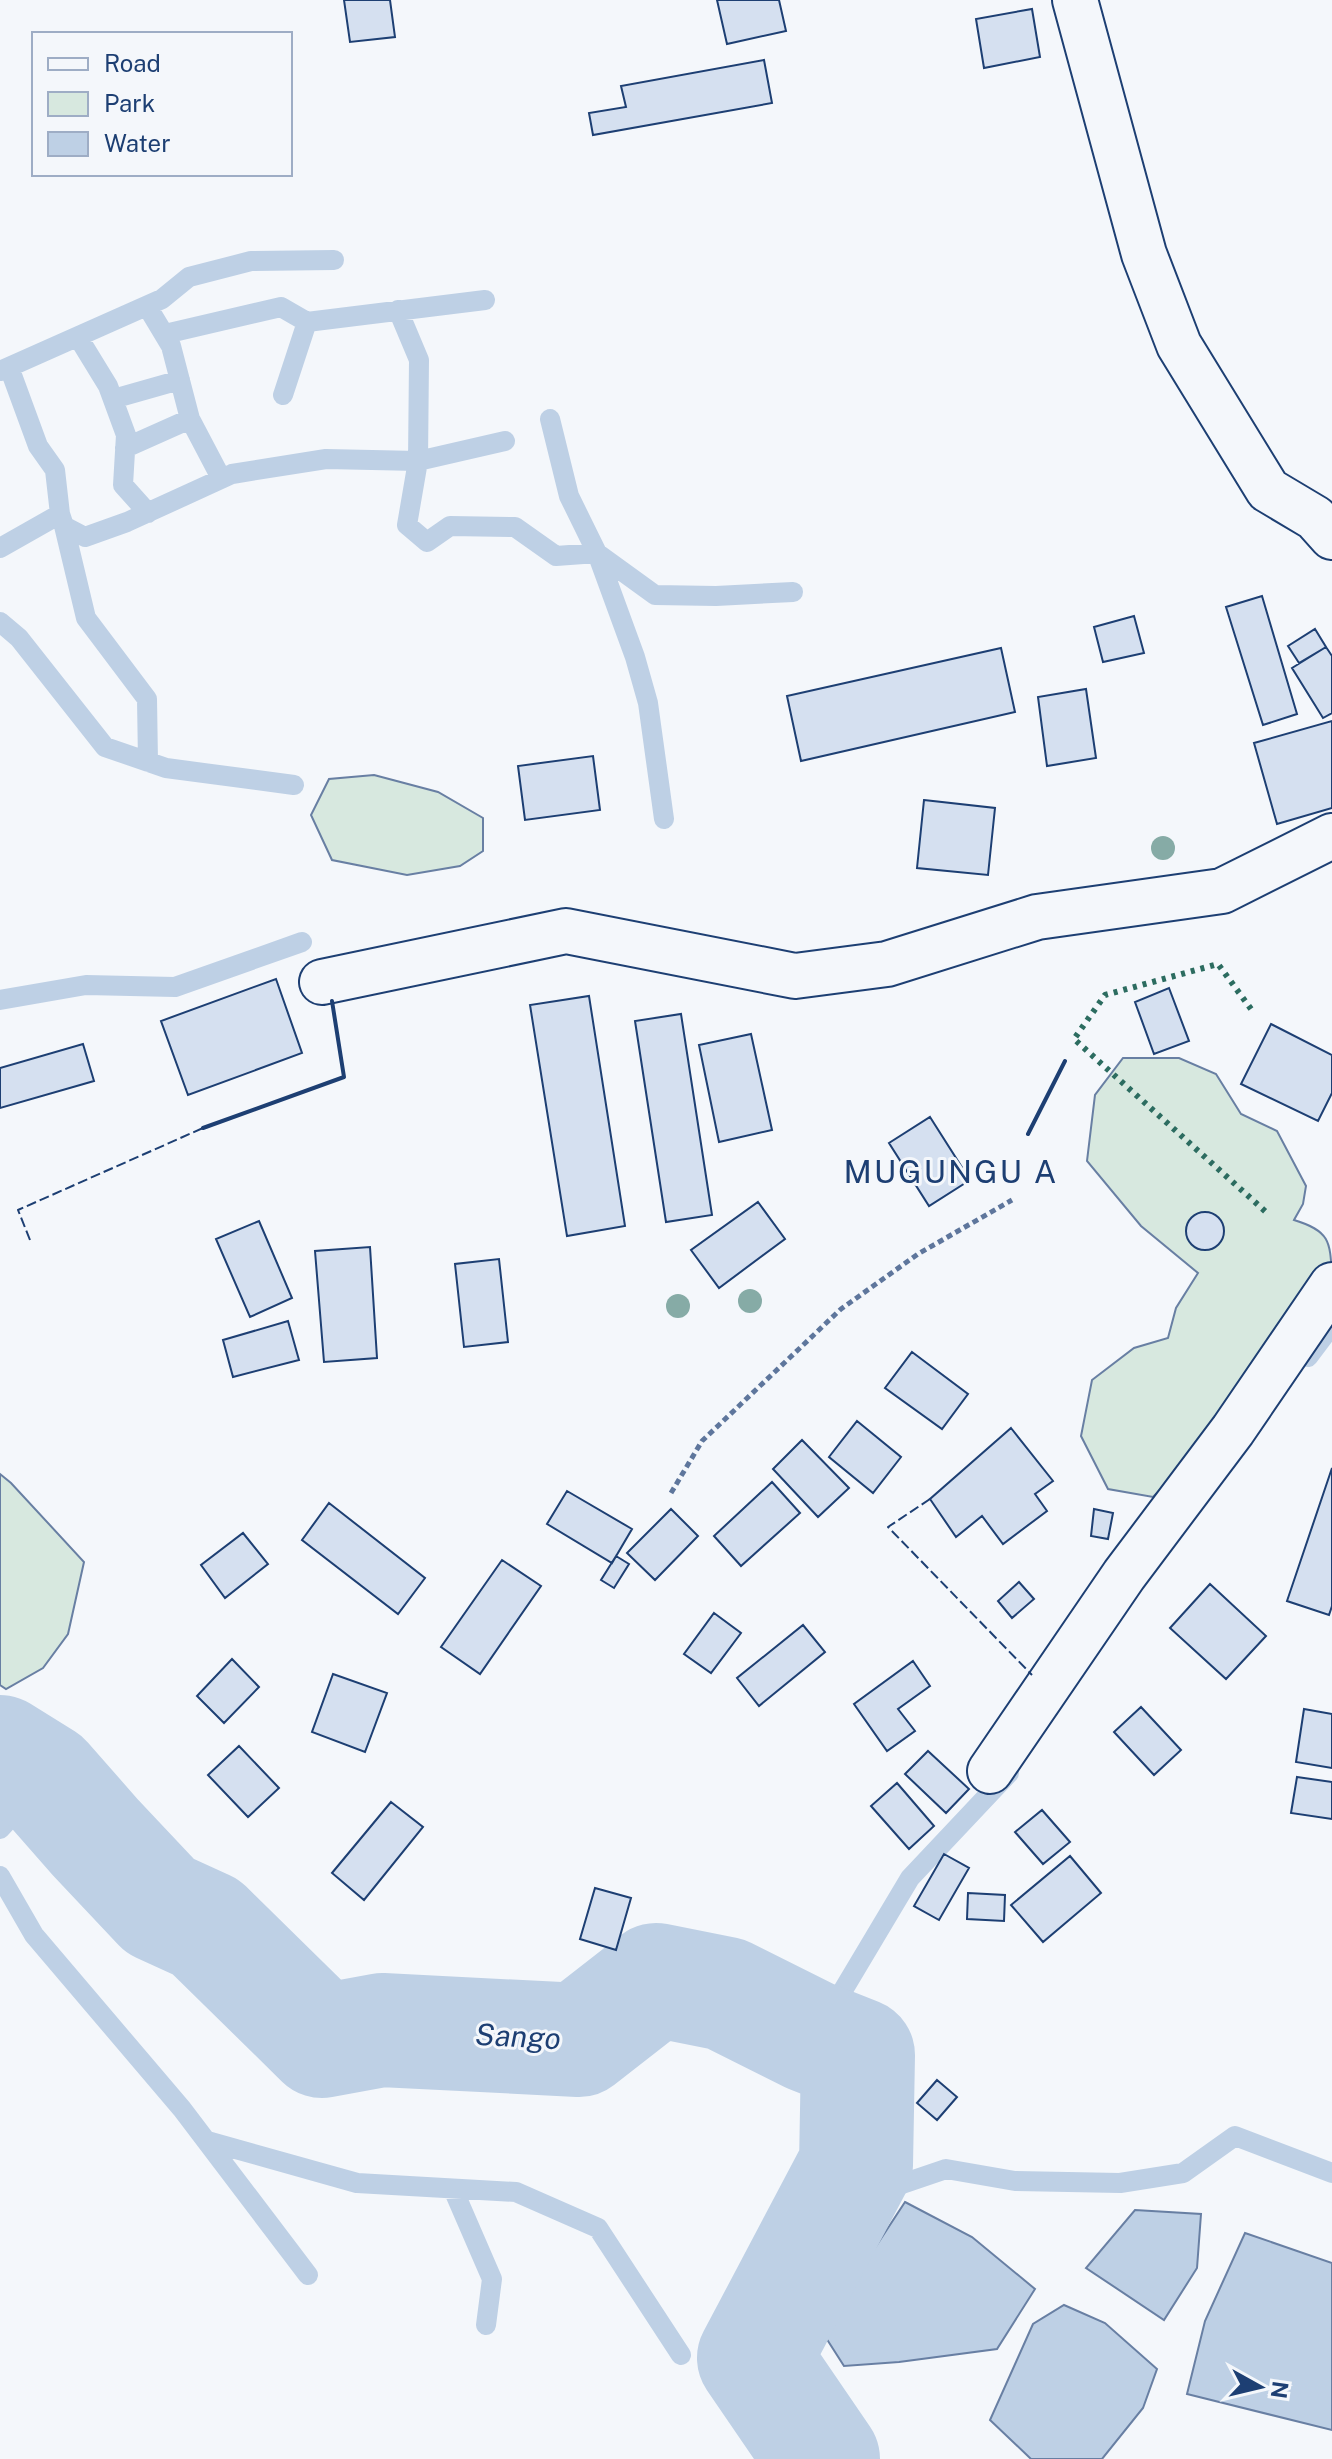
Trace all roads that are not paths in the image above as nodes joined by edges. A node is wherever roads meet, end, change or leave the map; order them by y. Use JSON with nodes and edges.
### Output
{"nodes":[{"id":1,"x":1075,"y":0,"type":"edge"},
{"id":2,"x":1332,"y":537,"type":"edge"},
{"id":3,"x":1332,"y":836,"type":"edge"},
{"id":4,"x":322,"y":982,"type":"dead end"},
{"id":5,"x":1332,"y":1285,"type":"edge"},
{"id":6,"x":990,"y":1771,"type":"dead end"}],
"edges":[{"from":1,"to":2,"type":"street"},
{"from":3,"to":4,"type":"street"},
{"from":5,"to":6,"type":"street"}]}
